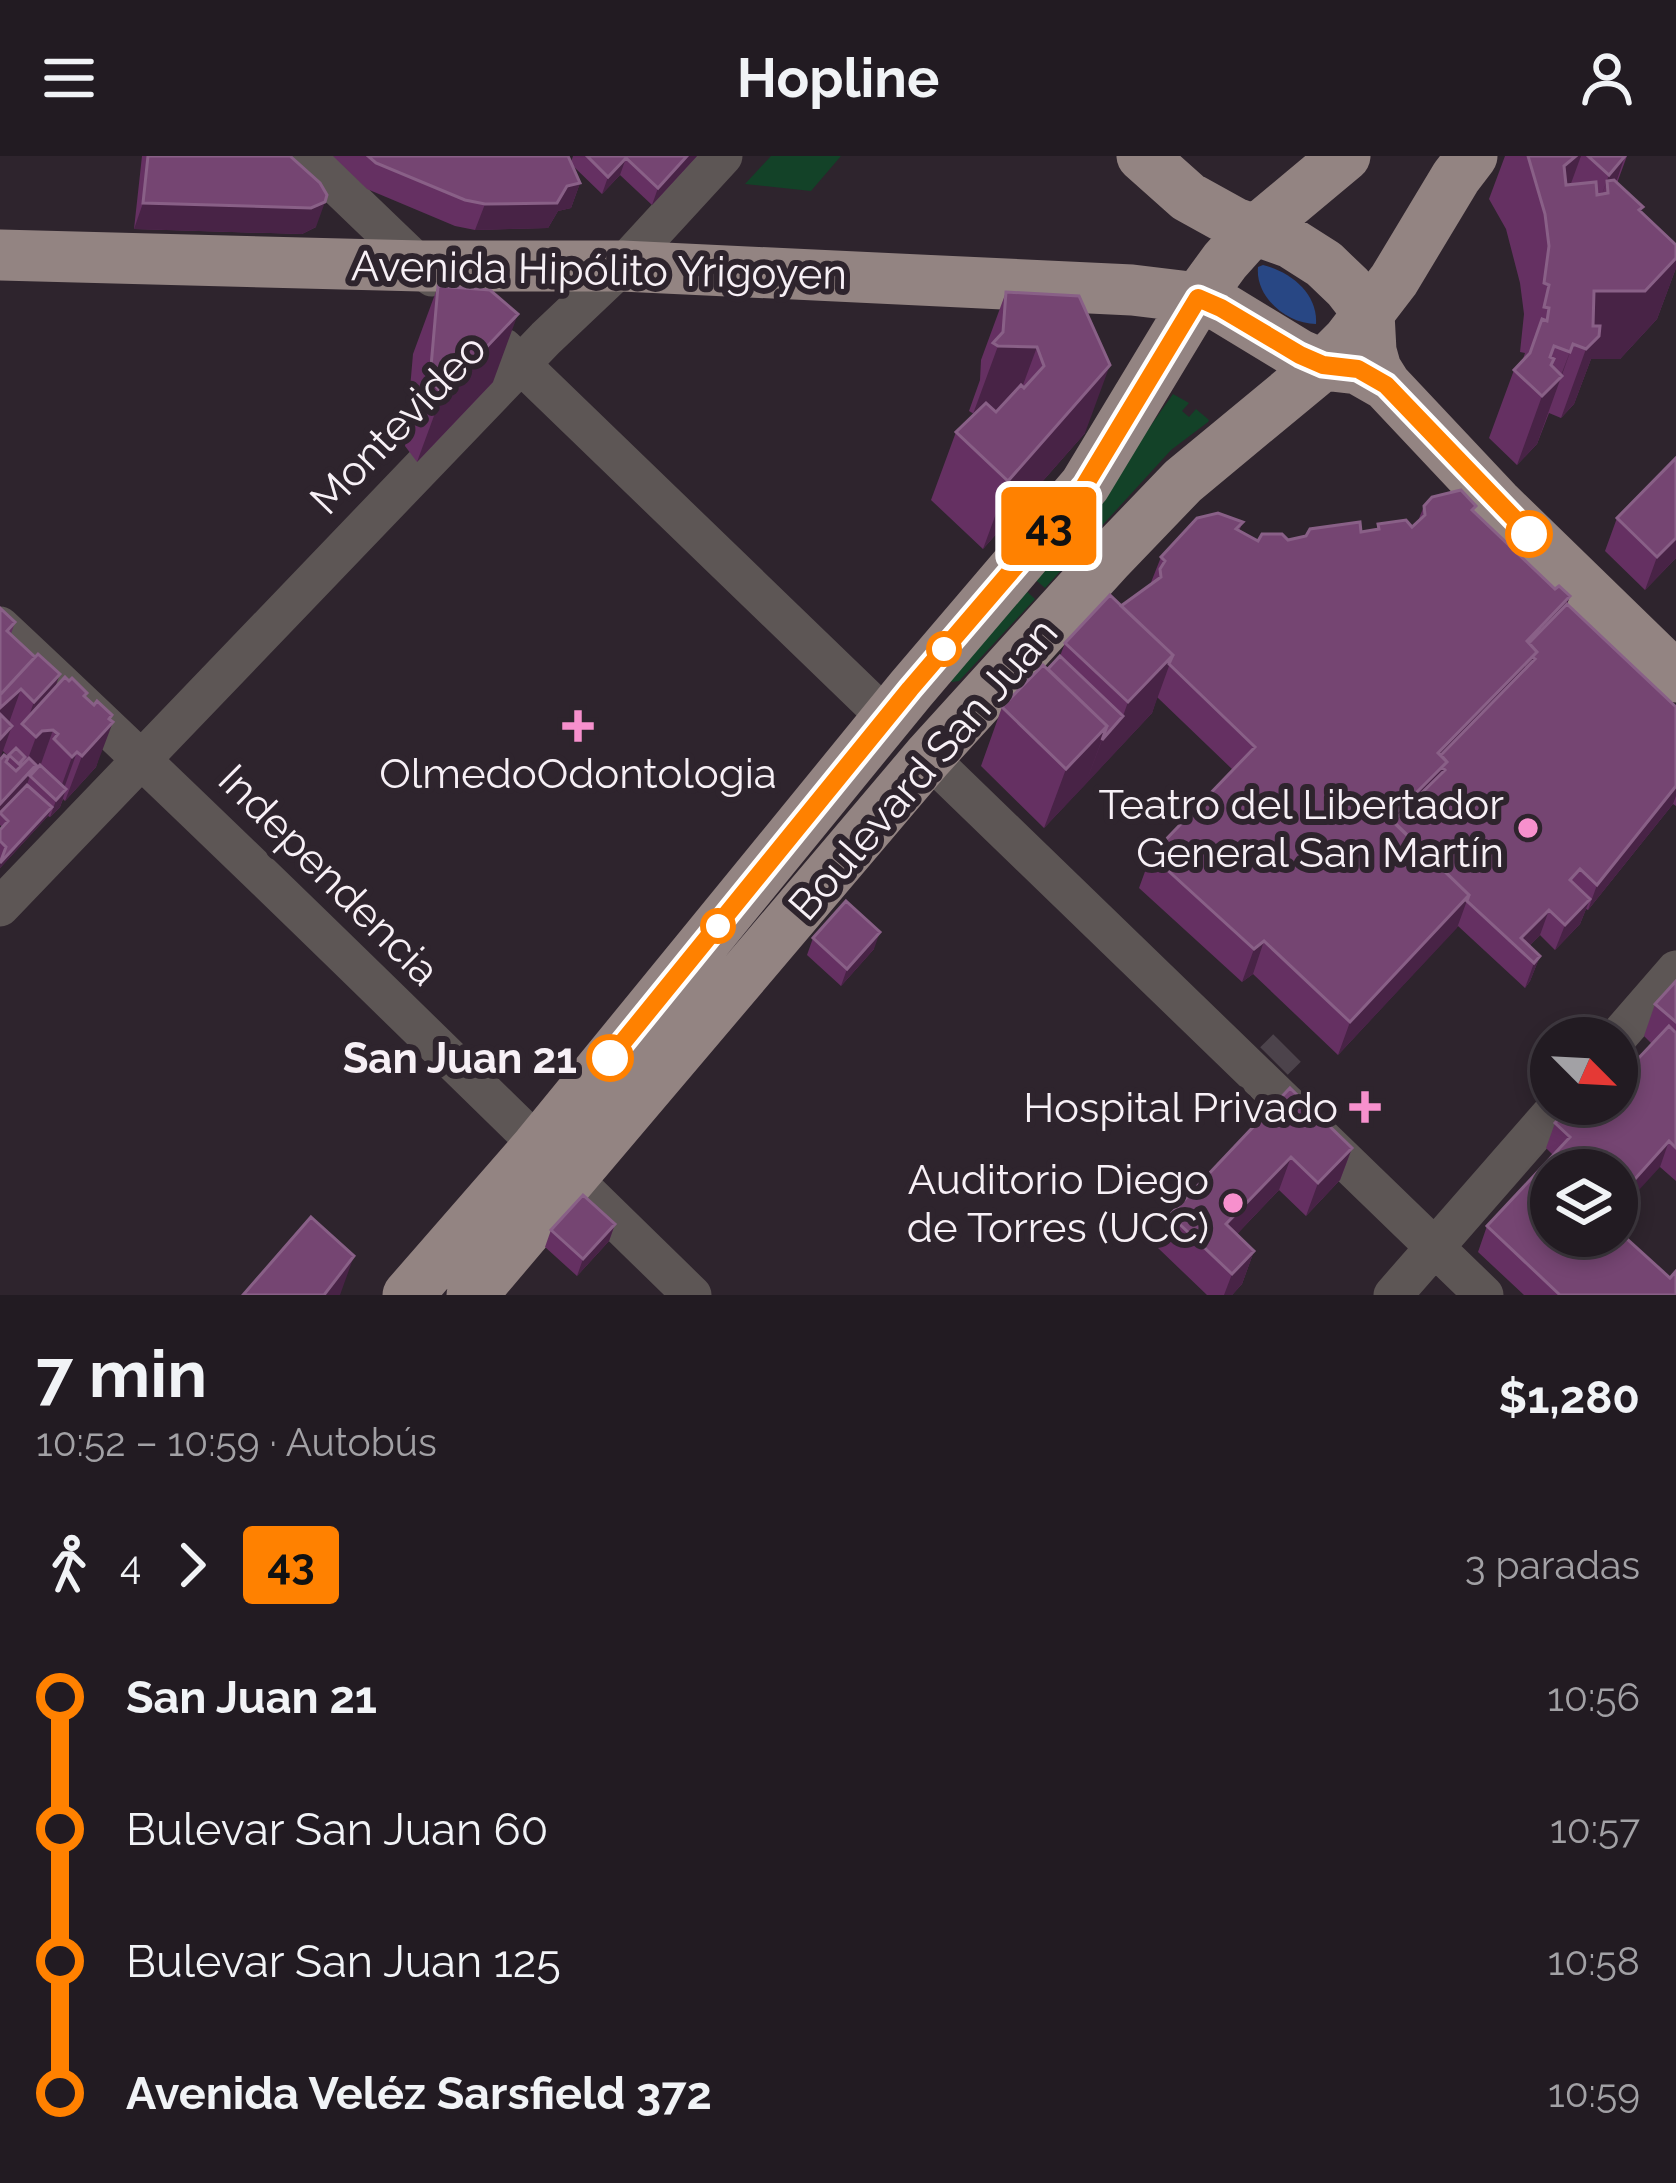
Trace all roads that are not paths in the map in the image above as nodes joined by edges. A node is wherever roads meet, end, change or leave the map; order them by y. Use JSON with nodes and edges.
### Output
{"nodes":[{"id":1,"x":306,"y":156,"type":"edge"},
{"id":2,"x":723,"y":156,"type":"edge"},
{"id":3,"x":1142,"y":156,"type":"edge"},
{"id":4,"x":1345,"y":156,"type":"edge"},
{"id":5,"x":1472,"y":156,"type":"edge"},
{"id":6,"x":1256,"y":232,"type":"junction"},
{"id":7,"x":0,"y":255,"type":"edge"},
{"id":8,"x":622,"y":266,"type":"junction"},
{"id":9,"x":449,"y":294,"type":"junction"},
{"id":10,"x":1198,"y":298,"type":"junction"},
{"id":11,"x":1369,"y":314,"type":"junction"},
{"id":12,"x":521,"y":365,"type":"junction"},
{"id":13,"x":1323,"y":365,"type":"junction"},
{"id":14,"x":1386,"y":385,"type":"junction"},
{"id":15,"x":0,"y":626,"type":"edge"},
{"id":16,"x":1676,"y":677,"type":"edge"},
{"id":17,"x":887,"y":718,"type":"junction"},
{"id":18,"x":928,"y":758,"type":"junction"},
{"id":19,"x":142,"y":759,"type":"junction"},
{"id":20,"x":0,"y":907,"type":"edge"},
{"id":21,"x":1676,"y":970,"type":"edge"},
{"id":22,"x":1635,"y":1017,"type":"edge"},
{"id":23,"x":1542,"y":1125,"type":"edge"},
{"id":24,"x":555,"y":1163,"type":"junction"},
{"id":25,"x":1435,"y":1248,"type":"junction"},
{"id":26,"x":408,"y":1295,"type":"edge"},
{"id":27,"x":472,"y":1295,"type":"edge"},
{"id":28,"x":692,"y":1295,"type":"edge"},
{"id":29,"x":1393,"y":1295,"type":"edge"},
{"id":30,"x":1484,"y":1295,"type":"edge"}],
"edges":[{"from":1,"to":9,"type":"street"},
{"from":2,"to":8,"type":"street","name":"Montevideo"},
{"from":3,"to":6,"type":"main road"},
{"from":4,"to":6,"type":"main road","name":"Boulevard San Juan"},
{"from":5,"to":11,"type":"main road","name":"Boulevard San Juan"},
{"from":6,"to":10,"type":"main road","name":"Boulevard San Juan"},
{"from":6,"to":11,"type":"main road"},
{"from":7,"to":9,"type":"main road","name":"Avenida Hipólito Yrigoyen"},
{"from":8,"to":9,"type":"main road","name":"Avenida Hipólito Yrigoyen"},
{"from":8,"to":10,"type":"main road","name":"Avenida Hipólito Yrigoyen"},
{"from":8,"to":12,"type":"street","name":"Montevideo"},
{"from":9,"to":12,"type":"street"},
{"from":10,"to":13,"type":"main road"},
{"from":10,"to":17,"type":"main road","name":"Boulevard San Juan"},
{"from":11,"to":13,"type":"main road","name":"Boulevard San Juan"},
{"from":11,"to":14,"type":"main road"},
{"from":12,"to":17,"type":"street"},
{"from":12,"to":19,"type":"street","name":"Montevideo"},
{"from":13,"to":14,"type":"main road"},
{"from":13,"to":18,"type":"main road","name":"Boulevard San Juan"},
{"from":14,"to":16,"type":"main road"},
{"from":15,"to":19,"type":"street","name":"Independencia"},
{"from":17,"to":24,"type":"main road","name":"Boulevard San Juan"},
{"from":18,"to":24,"type":"main road","name":"Boulevard San Juan"},
{"from":18,"to":25,"type":"street"},
{"from":19,"to":20,"type":"street","name":"Montevideo"},
{"from":19,"to":24,"type":"street","name":"Independencia"},
{"from":21,"to":22,"type":"street"},
{"from":23,"to":25,"type":"street"},
{"from":24,"to":26,"type":"main road"},
{"from":24,"to":27,"type":"main road"},
{"from":24,"to":28,"type":"street","name":"Independencia"},
{"from":25,"to":29,"type":"street"},
{"from":25,"to":30,"type":"street"}]}
